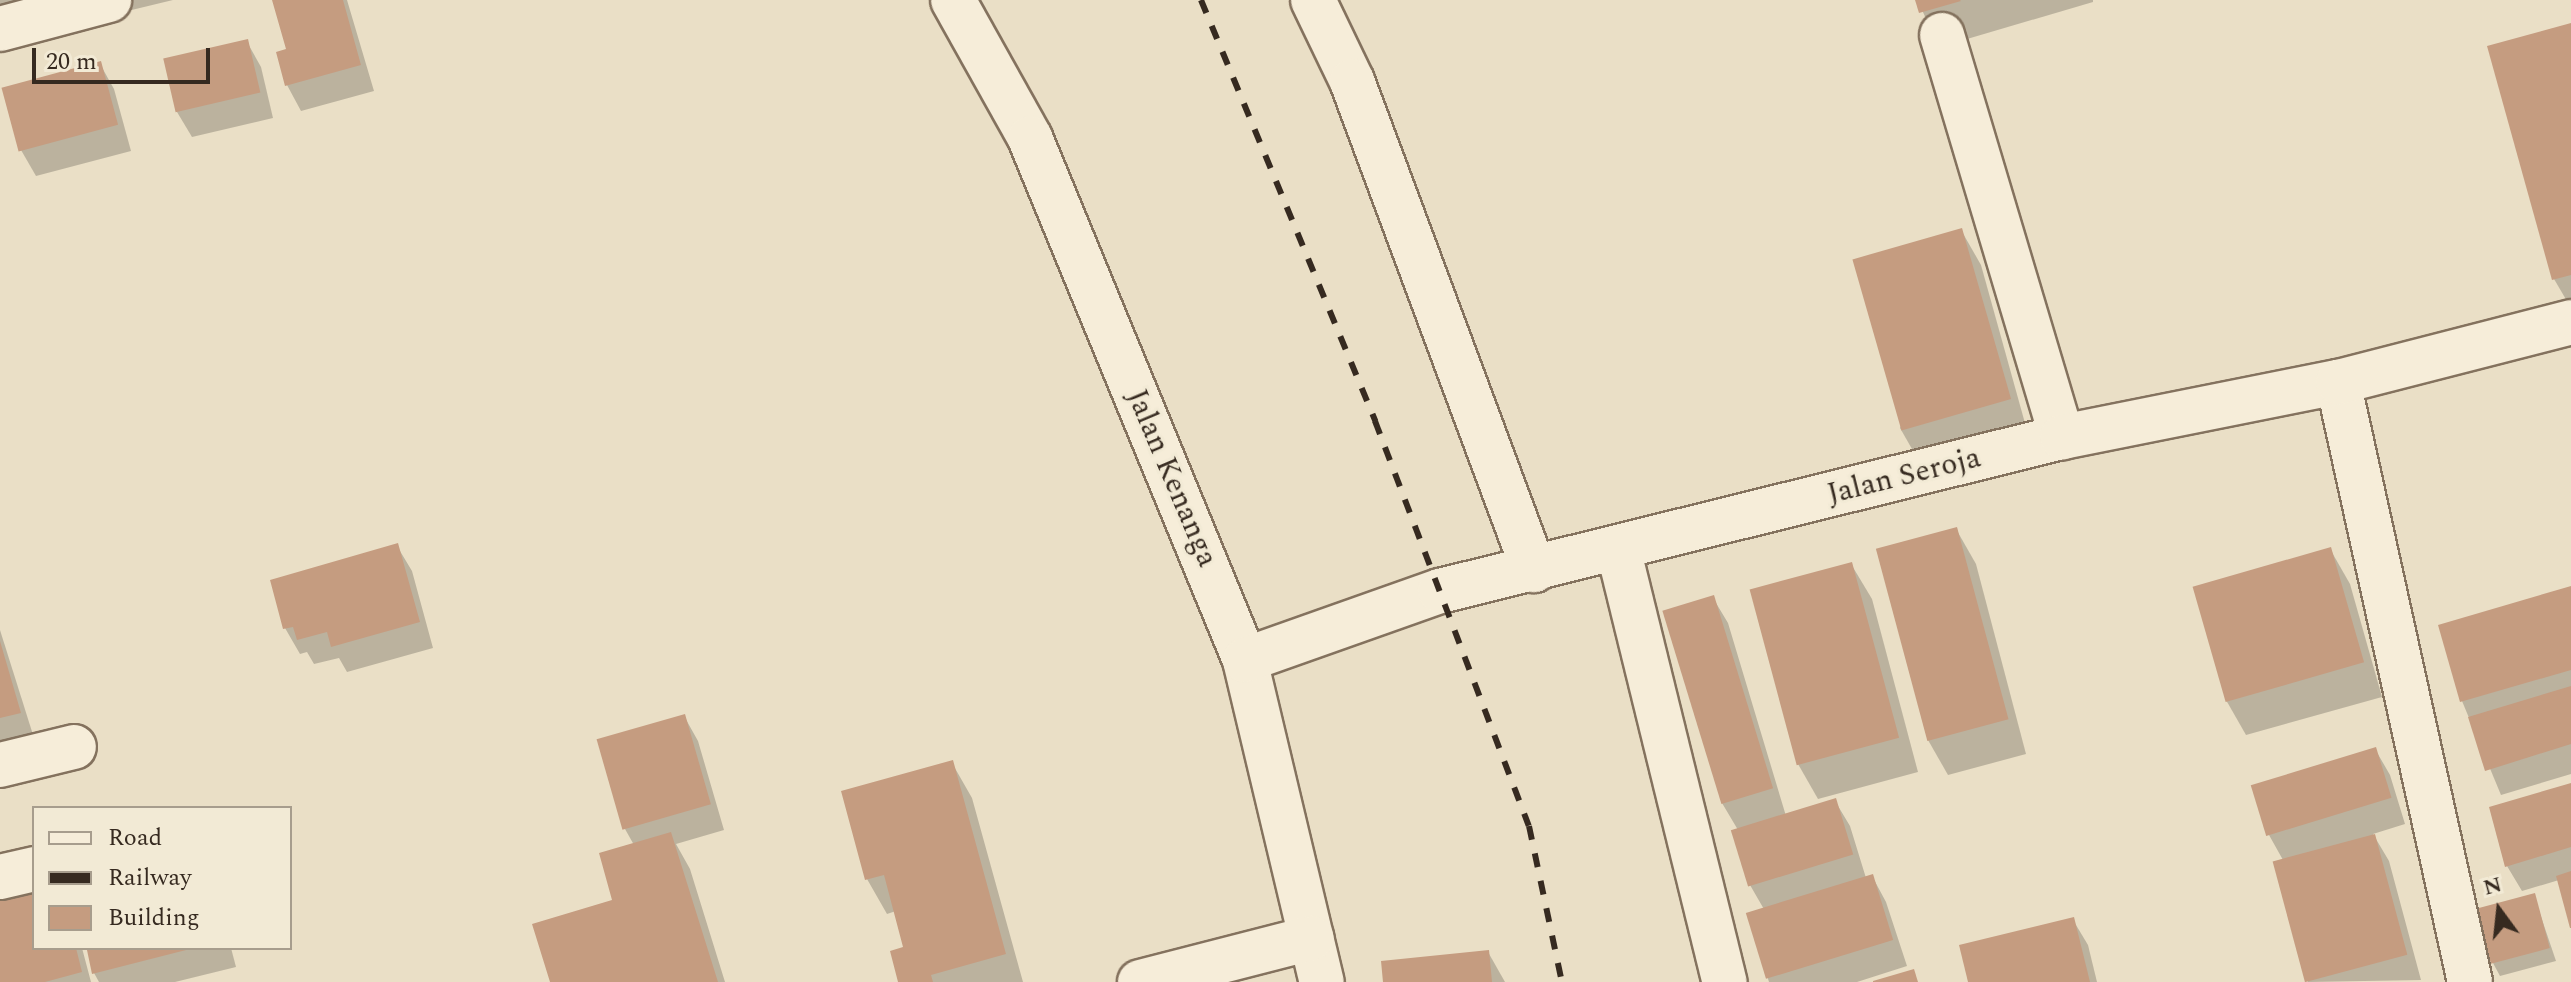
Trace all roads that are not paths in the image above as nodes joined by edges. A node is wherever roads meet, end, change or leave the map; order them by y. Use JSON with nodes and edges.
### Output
{"nodes":[{"id":1,"x":109,"y":0,"type":"edge"},
{"id":2,"x":953,"y":0,"type":"edge"},
{"id":3,"x":1313,"y":0,"type":"edge"},
{"id":4,"x":0,"y":29,"type":"edge"},
{"id":5,"x":1942,"y":35,"type":"dead end"},
{"id":6,"x":2571,"y":322,"type":"edge"},
{"id":7,"x":2338,"y":382,"type":"junction"},
{"id":8,"x":2062,"y":437,"type":"junction"},
{"id":9,"x":1618,"y":548,"type":"junction"},
{"id":10,"x":1534,"y":570,"type":"junction"},
{"id":11,"x":1245,"y":660,"type":"junction"},
{"id":12,"x":74,"y":747,"type":"dead end"},
{"id":13,"x":0,"y":765,"type":"edge"},
{"id":14,"x":32,"y":869,"type":"edge"},
{"id":15,"x":0,"y":877,"type":"edge"},
{"id":16,"x":1311,"y":938,"type":"junction"},
{"id":17,"x":1140,"y":982,"type":"edge"},
{"id":18,"x":1322,"y":982,"type":"edge"},
{"id":19,"x":1725,"y":982,"type":"edge"},
{"id":20,"x":2470,"y":982,"type":"edge"}],
"edges":[{"from":1,"to":4,"type":"street"},
{"from":2,"to":11,"type":"street","name":"Jalan Kenanga"},
{"from":3,"to":10,"type":"street"},
{"from":5,"to":8,"type":"street"},
{"from":6,"to":7,"type":"street","name":"Jalan Seroja"},
{"from":7,"to":8,"type":"street","name":"Jalan Seroja"},
{"from":7,"to":20,"type":"street"},
{"from":8,"to":9,"type":"street","name":"Jalan Seroja"},
{"from":9,"to":10,"type":"street","name":"Jalan Seroja"},
{"from":9,"to":19,"type":"street"},
{"from":10,"to":11,"type":"street","name":"Jalan Seroja"},
{"from":11,"to":16,"type":"street","name":"Jalan Kenanga"},
{"from":12,"to":13,"type":"street"},
{"from":14,"to":15,"type":"street"},
{"from":16,"to":17,"type":"street"},
{"from":16,"to":18,"type":"street","name":"Jalan Kenanga"}]}
